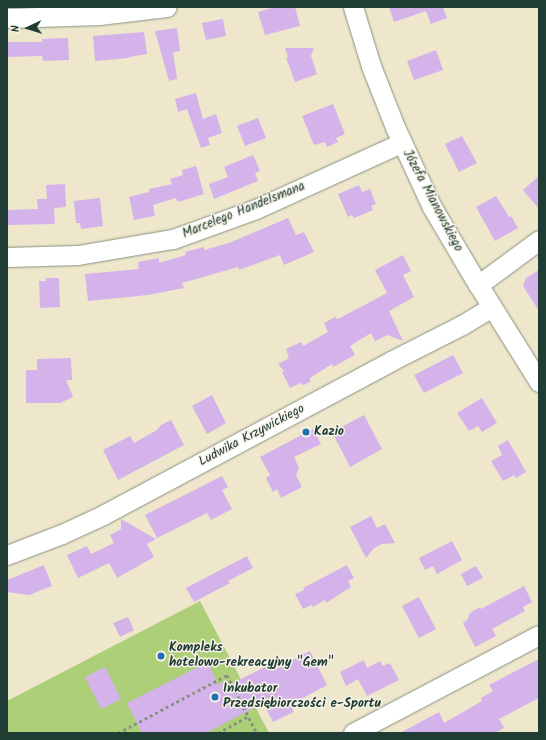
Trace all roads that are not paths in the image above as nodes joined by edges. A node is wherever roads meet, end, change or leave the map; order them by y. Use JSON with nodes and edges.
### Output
{"nodes":[{"id":1,"x":166,"y":7,"type":"edge"},
{"id":2,"x":353,"y":7,"type":"edge"},
{"id":3,"x":7,"y":18,"type":"edge"},
{"id":4,"x":401,"y":143,"type":"junction"},
{"id":5,"x":539,"y":240,"type":"edge"},
{"id":6,"x":7,"y":256,"type":"edge"},
{"id":7,"x":478,"y":285,"type":"junction"},
{"id":8,"x":492,"y":307,"type":"junction"},
{"id":9,"x":539,"y":382,"type":"edge"},
{"id":10,"x":7,"y":555,"type":"edge"},
{"id":11,"x":539,"y":635,"type":"edge"},
{"id":12,"x":353,"y":733,"type":"edge"}],
"edges":[{"from":1,"to":3,"type":"street"},
{"from":2,"to":4,"type":"street","name":"Józefa Mianowskiego"},
{"from":4,"to":6,"type":"street","name":"Marcelego Handelsmana"},
{"from":4,"to":7,"type":"street","name":"Józefa Mianowskiego"},
{"from":5,"to":7,"type":"street"},
{"from":7,"to":8,"type":"street","name":"Józefa Mianowskiego"},
{"from":8,"to":9,"type":"street","name":"Józefa Mianowskiego"},
{"from":8,"to":10,"type":"street","name":"Ludwika Krzywickiego"},
{"from":11,"to":12,"type":"street"}]}
